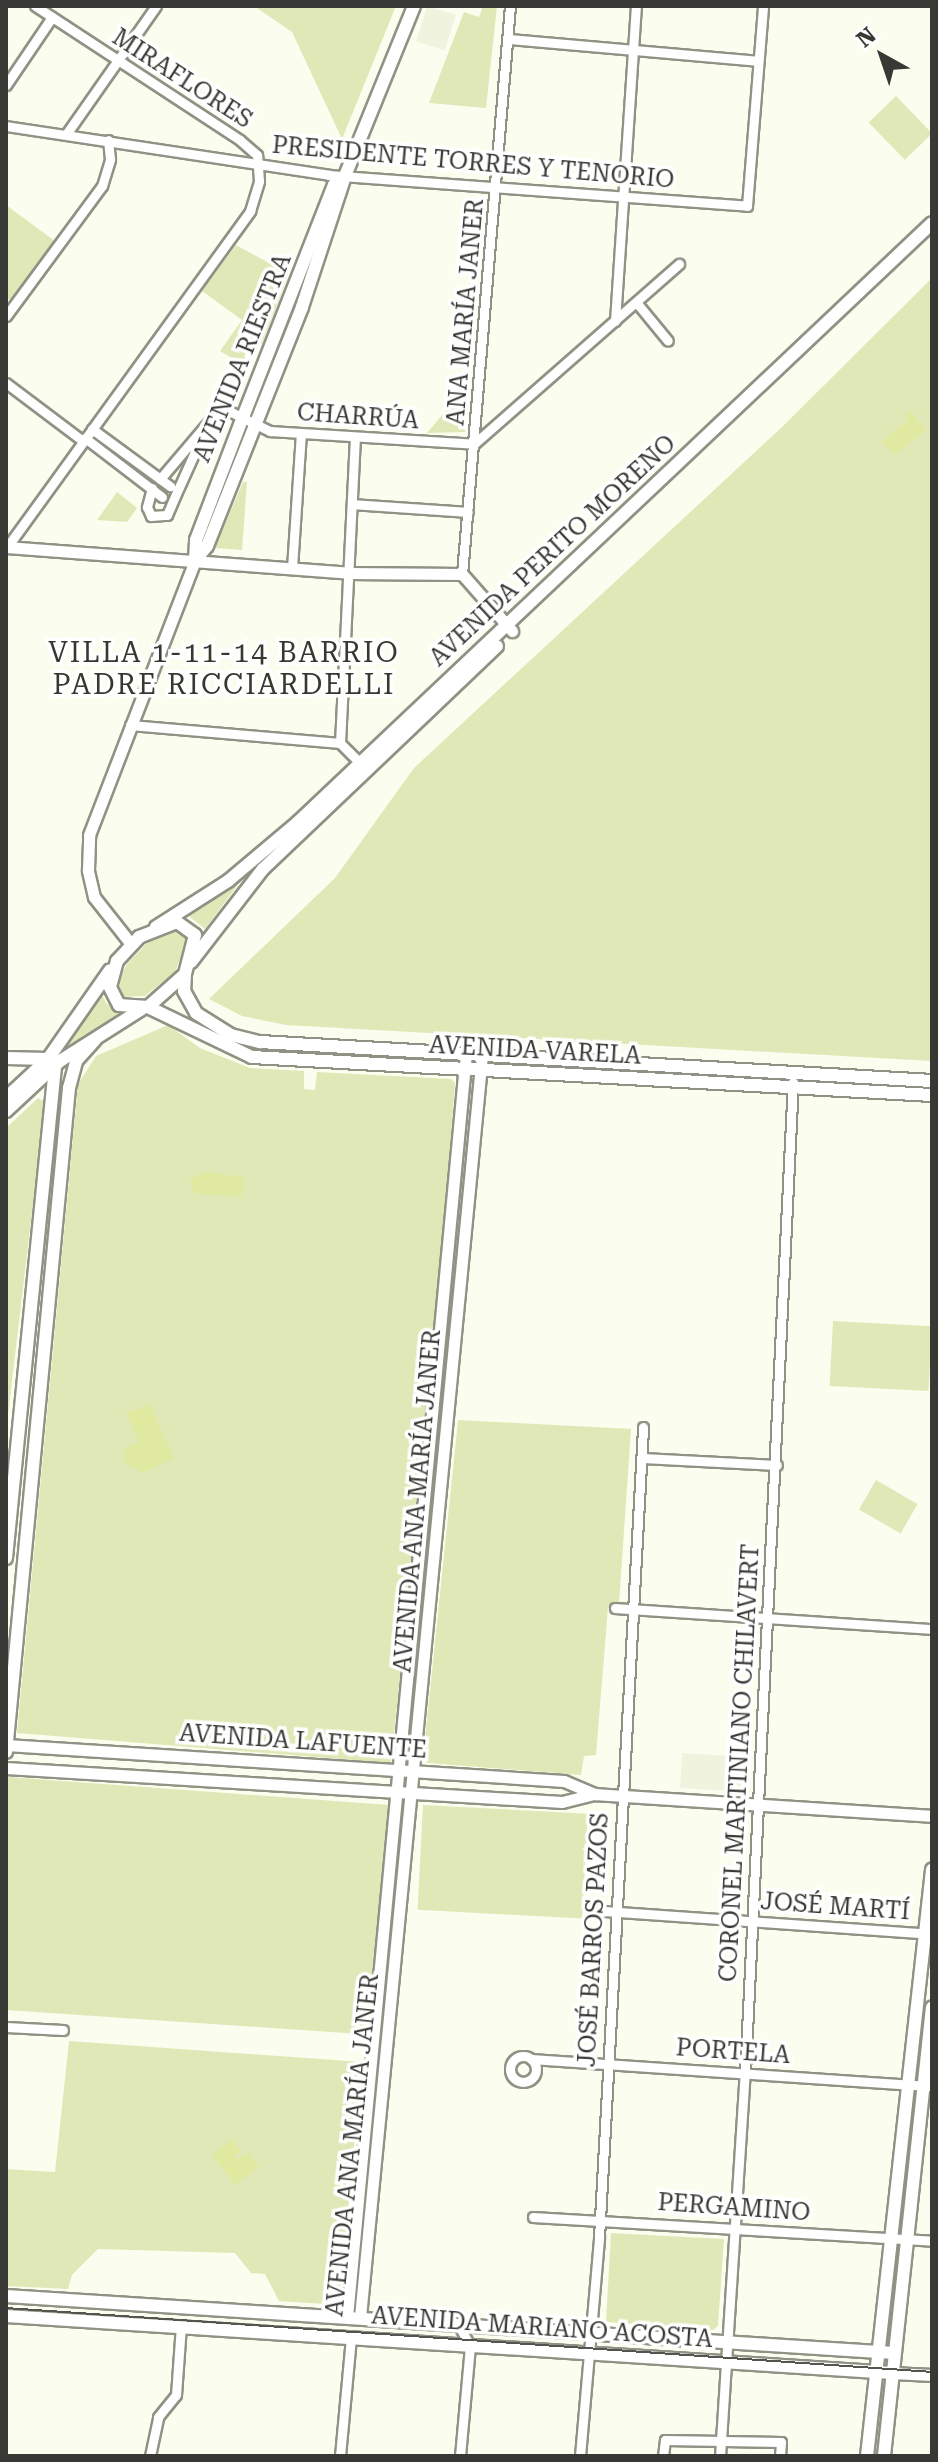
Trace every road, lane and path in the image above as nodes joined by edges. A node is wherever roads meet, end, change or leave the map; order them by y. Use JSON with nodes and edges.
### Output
{"nodes":[{"id":1,"x":35,"y":6,"type":"edge"},
{"id":2,"x":156,"y":6,"type":"edge"},
{"id":3,"x":414,"y":6,"type":"edge"},
{"id":4,"x":510,"y":6,"type":"edge"},
{"id":5,"x":636,"y":6,"type":"edge"},
{"id":6,"x":763,"y":6,"type":"edge"},
{"id":7,"x":52,"y":17,"type":"junction"},
{"id":8,"x":508,"y":39,"type":"junction"},
{"id":9,"x":634,"y":50,"type":"junction"},
{"id":10,"x":758,"y":61,"type":"junction"},
{"id":11,"x":118,"y":62,"type":"junction"},
{"id":12,"x":6,"y":85,"type":"edge"},
{"id":13,"x":6,"y":126,"type":"edge"},
{"id":14,"x":67,"y":133,"type":"junction"},
{"id":15,"x":108,"y":140,"type":"junction"},
{"id":16,"x":259,"y":164,"type":"junction"},
{"id":17,"x":345,"y":176,"type":"junction"},
{"id":18,"x":497,"y":187,"type":"junction"},
{"id":19,"x":622,"y":196,"type":"junction"},
{"id":20,"x":932,"y":223,"type":"edge"},
{"id":21,"x":932,"y":233,"type":"edge"},
{"id":22,"x":679,"y":264,"type":"dead end"},
{"id":23,"x":636,"y":302,"type":"junction"},
{"id":24,"x":6,"y":316,"type":"edge"},
{"id":25,"x":615,"y":321,"type":"junction"},
{"id":26,"x":668,"y":341,"type":"dead end"},
{"id":27,"x":6,"y":383,"type":"edge"},
{"id":28,"x":211,"y":416,"type":"junction"},
{"id":29,"x":249,"y":420,"type":"junction"},
{"id":30,"x":92,"y":429,"type":"junction"},
{"id":31,"x":301,"y":434,"type":"junction"},
{"id":32,"x":355,"y":438,"type":"junction"},
{"id":33,"x":84,"y":439,"type":"junction"},
{"id":34,"x":474,"y":444,"type":"junction"},
{"id":35,"x":160,"y":479,"type":"junction"},
{"id":36,"x":152,"y":488,"type":"junction"},
{"id":37,"x":174,"y":492,"type":"junction"},
{"id":38,"x":352,"y":504,"type":"junction"},
{"id":39,"x":468,"y":512,"type":"junction"},
{"id":40,"x":7,"y":547,"type":"edge"},
{"id":41,"x":195,"y":560,"type":"junction"},
{"id":42,"x":292,"y":568,"type":"junction"},
{"id":43,"x":349,"y":573,"type":"junction"},
{"id":44,"x":462,"y":574,"type":"junction"},
{"id":45,"x":509,"y":628,"type":"junction"},
{"id":46,"x":130,"y":725,"type":"junction"},
{"id":47,"x":340,"y":743,"type":"junction"},
{"id":48,"x":360,"y":763,"type":"junction"},
{"id":49,"x":156,"y":927,"type":"junction"},
{"id":50,"x":131,"y":944,"type":"junction"},
{"id":51,"x":117,"y":961,"type":"junction"},
{"id":52,"x":188,"y":968,"type":"junction"},
{"id":53,"x":145,"y":1008,"type":"junction"},
{"id":54,"x":95,"y":1040,"type":"junction"},
{"id":55,"x":466,"y":1053,"type":"junction"},
{"id":56,"x":482,"y":1054,"type":"junction"},
{"id":57,"x":6,"y":1058,"type":"edge"},
{"id":58,"x":51,"y":1062,"type":"junction"},
{"id":59,"x":655,"y":1063,"type":"junction"},
{"id":60,"x":465,"y":1070,"type":"junction"},
{"id":61,"x":481,"y":1070,"type":"junction"},
{"id":62,"x":794,"y":1071,"type":"junction"},
{"id":63,"x":654,"y":1080,"type":"junction"},
{"id":64,"x":932,"y":1081,"type":"edge"},
{"id":65,"x":35,"y":1084,"type":"junction"},
{"id":66,"x":793,"y":1087,"type":"junction"},
{"id":67,"x":50,"y":1091,"type":"junction"},
{"id":68,"x":932,"y":1095,"type":"edge"},
{"id":69,"x":6,"y":1098,"type":"edge"},
{"id":70,"x":6,"y":1111,"type":"edge"},
{"id":71,"x":37,"y":1221,"type":"junction"},
{"id":72,"x":55,"y":1223,"type":"junction"},
{"id":73,"x":443,"y":1314,"type":"junction"},
{"id":74,"x":458,"y":1320,"type":"junction"},
{"id":75,"x":643,"y":1427,"type":"dead end"},
{"id":76,"x":642,"y":1458,"type":"junction"},
{"id":77,"x":777,"y":1465,"type":"junction"},
{"id":78,"x":6,"y":1558,"type":"edge"},
{"id":79,"x":615,"y":1608,"type":"dead end"},
{"id":80,"x":634,"y":1609,"type":"junction"},
{"id":81,"x":768,"y":1619,"type":"junction"},
{"id":82,"x":932,"y":1629,"type":"edge"},
{"id":83,"x":6,"y":1745,"type":"edge"},
{"id":84,"x":6,"y":1752,"type":"edge"},
{"id":85,"x":6,"y":1768,"type":"edge"},
{"id":86,"x":398,"y":1770,"type":"junction"},
{"id":87,"x":414,"y":1771,"type":"junction"},
{"id":88,"x":397,"y":1792,"type":"junction"},
{"id":89,"x":413,"y":1793,"type":"junction"},
{"id":90,"x":595,"y":1794,"type":"junction"},
{"id":91,"x":621,"y":1795,"type":"junction"},
{"id":92,"x":755,"y":1804,"type":"junction"},
{"id":93,"x":932,"y":1816,"type":"edge"},
{"id":94,"x":932,"y":1870,"type":"edge"},
{"id":95,"x":591,"y":1910,"type":"dead end"},
{"id":96,"x":615,"y":1912,"type":"junction"},
{"id":97,"x":750,"y":1920,"type":"junction"},
{"id":98,"x":928,"y":1934,"type":"edge"},
{"id":99,"x":932,"y":2008,"type":"edge"},
{"id":100,"x":6,"y":2027,"type":"edge"},
{"id":101,"x":63,"y":2030,"type":"dead end"},
{"id":102,"x":372,"y":2051,"type":"junction"},
{"id":103,"x":386,"y":2052,"type":"junction"},
{"id":104,"x":531,"y":2059,"type":"dead end"},
{"id":105,"x":607,"y":2065,"type":"junction"},
{"id":106,"x":745,"y":2073,"type":"junction"},
{"id":107,"x":907,"y":2085,"type":"junction"},
{"id":108,"x":927,"y":2086,"type":"edge"},
{"id":109,"x":356,"y":2213,"type":"junction"},
{"id":110,"x":370,"y":2214,"type":"junction"},
{"id":111,"x":533,"y":2217,"type":"dead end"},
{"id":112,"x":599,"y":2219,"type":"junction"},
{"id":113,"x":733,"y":2228,"type":"junction"},
{"id":114,"x":891,"y":2238,"type":"junction"},
{"id":115,"x":907,"y":2240,"type":"junction"},
{"id":116,"x":932,"y":2241,"type":"edge"},
{"id":117,"x":6,"y":2296,"type":"edge"},
{"id":118,"x":6,"y":2316,"type":"edge"},
{"id":119,"x":354,"y":2317,"type":"junction"},
{"id":120,"x":458,"y":2324,"type":"junction"},
{"id":121,"x":181,"y":2326,"type":"junction"},
{"id":122,"x":592,"y":2333,"type":"junction"},
{"id":123,"x":351,"y":2337,"type":"junction"},
{"id":124,"x":726,"y":2341,"type":"junction"},
{"id":125,"x":470,"y":2346,"type":"junction"},
{"id":126,"x":878,"y":2352,"type":"junction"},
{"id":127,"x":894,"y":2353,"type":"junction"},
{"id":128,"x":589,"y":2354,"type":"junction"},
{"id":129,"x":726,"y":2362,"type":"junction"},
{"id":130,"x":876,"y":2372,"type":"junction"},
{"id":131,"x":892,"y":2373,"type":"junction"},
{"id":132,"x":932,"y":2375,"type":"edge"},
{"id":133,"x":721,"y":2441,"type":"junction"},
{"id":134,"x":150,"y":2456,"type":"edge"},
{"id":135,"x":340,"y":2456,"type":"edge"},
{"id":136,"x":460,"y":2456,"type":"edge"},
{"id":137,"x":580,"y":2456,"type":"edge"},
{"id":138,"x":663,"y":2456,"type":"edge"},
{"id":139,"x":720,"y":2456,"type":"edge"},
{"id":140,"x":780,"y":2456,"type":"edge"},
{"id":141,"x":867,"y":2456,"type":"edge"},
{"id":142,"x":884,"y":2456,"type":"edge"}],
"edges":[{"from":1,"to":7,"type":"street","name":"MIRAFLORES"},
{"from":2,"to":11,"type":"street"},
{"from":3,"to":17,"type":"main road","name":"AVENIDA RIESTRA"},
{"from":4,"to":8,"type":"street","name":"ANA MARÍA JANER"},
{"from":5,"to":9,"type":"street"},
{"from":6,"to":10,"type":"street"},
{"from":7,"to":11,"type":"street","name":"MIRAFLORES"},
{"from":7,"to":12,"type":"street"},
{"from":8,"to":9,"type":"street"},
{"from":8,"to":18,"type":"street","name":"ANA MARÍA JANER"},
{"from":9,"to":10,"type":"street"},
{"from":9,"to":19,"type":"street"},
{"from":10,"to":19,"type":"street","name":"PRESIDENTE TORRES Y TENORIO"},
{"from":11,"to":14,"type":"street"},
{"from":11,"to":16,"type":"street","name":"MIRAFLORES"},
{"from":13,"to":14,"type":"street","name":"PRESIDENTE TORRES Y TENORIO"},
{"from":14,"to":15,"type":"street","name":"PRESIDENTE TORRES Y TENORIO"},
{"from":15,"to":16,"type":"street","name":"PRESIDENTE TORRES Y TENORIO"},
{"from":15,"to":24,"type":"street"},
{"from":16,"to":17,"type":"street","name":"PRESIDENTE TORRES Y TENORIO"},
{"from":16,"to":30,"type":"street"},
{"from":17,"to":18,"type":"street","name":"PRESIDENTE TORRES Y TENORIO"},
{"from":17,"to":29,"type":"main road","name":"AVENIDA RIESTRA"},
{"from":18,"to":19,"type":"street","name":"PRESIDENTE TORRES Y TENORIO"},
{"from":18,"to":34,"type":"street","name":"ANA MARÍA JANER"},
{"from":19,"to":25,"type":"street"},
{"from":20,"to":45,"type":"main road","name":"AVENIDA PERITO MORENO"},
{"from":21,"to":45,"type":"main road","name":"AVENIDA PERITO MORENO"},
{"from":22,"to":23,"type":"street"},
{"from":23,"to":25,"type":"street"},
{"from":23,"to":26,"type":"street"},
{"from":25,"to":34,"type":"street"},
{"from":27,"to":33,"type":"street"},
{"from":28,"to":29,"type":"street","name":"CHARRÚA"},
{"from":28,"to":35,"type":"street"},
{"from":28,"to":37,"type":"street"},
{"from":29,"to":31,"type":"street","name":"CHARRÚA"},
{"from":29,"to":41,"type":"main road","name":"AVENIDA RIESTRA"},
{"from":30,"to":33,"type":"street"},
{"from":30,"to":35,"type":"street"},
{"from":31,"to":32,"type":"street","name":"CHARRÚA"},
{"from":31,"to":42,"type":"street"},
{"from":32,"to":34,"type":"street","name":"CHARRÚA"},
{"from":32,"to":38,"type":"street"},
{"from":33,"to":36,"type":"street"},
{"from":33,"to":40,"type":"street"},
{"from":34,"to":39,"type":"street","name":"ANA MARÍA JANER"},
{"from":35,"to":37,"type":"street"},
{"from":36,"to":37,"type":"street"},
{"from":36,"to":37,"type":"street"},
{"from":38,"to":39,"type":"street"},
{"from":38,"to":43,"type":"street"},
{"from":39,"to":44,"type":"street","name":"ANA MARÍA JANER"},
{"from":40,"to":41,"type":"street"},
{"from":41,"to":42,"type":"street"},
{"from":41,"to":46,"type":"street","name":"AVENIDA RIESTRA"},
{"from":42,"to":43,"type":"street"},
{"from":43,"to":44,"type":"street"},
{"from":43,"to":47,"type":"street"},
{"from":44,"to":45,"type":"street"},
{"from":45,"to":48,"type":"main road","name":"AVENIDA PERITO MORENO"},
{"from":45,"to":52,"type":"main road","name":"AVENIDA PERITO MORENO"},
{"from":46,"to":47,"type":"street"},
{"from":46,"to":50,"type":"street","name":"AVENIDA RIESTRA"},
{"from":47,"to":48,"type":"street"},
{"from":48,"to":49,"type":"main road","name":"AVENIDA PERITO MORENO"},
{"from":49,"to":50,"type":"main road","name":"AVENIDA PERITO MORENO"},
{"from":49,"to":52,"type":"main road","name":"AVENIDA VARELA"},
{"from":50,"to":51,"type":"main road","name":"AVENIDA PERITO MORENO"},
{"from":51,"to":53,"type":"main road","name":"AVENIDA VARELA"},
{"from":51,"to":58,"type":"main road"},
{"from":52,"to":53,"type":"main road","name":"AVENIDA PERITO MORENO"},
{"from":52,"to":55,"type":"main road","name":"AVENIDA VARELA"},
{"from":53,"to":54,"type":"main road"},
{"from":53,"to":60,"type":"main road","name":"AVENIDA VARELA"},
{"from":54,"to":58,"type":"main road"},
{"from":54,"to":72,"type":"main road"},
{"from":55,"to":56,"type":"main road","name":"AVENIDA VARELA"},
{"from":55,"to":60,"type":"street","name":"AVENIDA ANA MARÍA JANER"},
{"from":56,"to":59,"type":"main road","name":"AVENIDA VARELA"},
{"from":56,"to":61,"type":"street","name":"AVENIDA ANA MARÍA JANER"},
{"from":57,"to":58,"type":"main road"},
{"from":58,"to":65,"type":"main road"},
{"from":58,"to":67,"type":"main road"},
{"from":58,"to":69,"type":"main road"},
{"from":59,"to":62,"type":"main road","name":"AVENIDA VARELA"},
{"from":59,"to":63,"type":"main road"},
{"from":60,"to":61,"type":"main road","name":"AVENIDA VARELA"},
{"from":60,"to":73,"type":"street","name":"AVENIDA ANA MARÍA JANER"},
{"from":61,"to":63,"type":"main road","name":"AVENIDA VARELA"},
{"from":61,"to":74,"type":"street","name":"AVENIDA ANA MARÍA JANER"},
{"from":62,"to":64,"type":"main road","name":"AVENIDA VARELA"},
{"from":62,"to":66,"type":"street","name":"CORONEL MARTINIANO CHILAVERT"},
{"from":63,"to":66,"type":"main road","name":"AVENIDA VARELA"},
{"from":65,"to":67,"type":"main road"},
{"from":65,"to":70,"type":"main road"},
{"from":66,"to":68,"type":"main road","name":"AVENIDA VARELA"},
{"from":66,"to":77,"type":"street","name":"CORONEL MARTINIANO CHILAVERT"},
{"from":67,"to":71,"type":"main road"},
{"from":71,"to":72,"type":"main road"},
{"from":71,"to":78,"type":"main road"},
{"from":72,"to":83,"type":"main road"},
{"from":73,"to":74,"type":"street"},
{"from":73,"to":86,"type":"street","name":"AVENIDA ANA MARÍA JANER"},
{"from":74,"to":87,"type":"street","name":"AVENIDA ANA MARÍA JANER"},
{"from":75,"to":76,"type":"street","name":"JOSÉ BARROS PAZOS"},
{"from":76,"to":77,"type":"street"},
{"from":76,"to":80,"type":"street","name":"JOSÉ BARROS PAZOS"},
{"from":77,"to":81,"type":"street","name":"CORONEL MARTINIANO CHILAVERT"},
{"from":79,"to":80,"type":"street"},
{"from":80,"to":81,"type":"street"},
{"from":80,"to":91,"type":"street","name":"JOSÉ BARROS PAZOS"},
{"from":81,"to":82,"type":"street"},
{"from":81,"to":92,"type":"street","name":"CORONEL MARTINIANO CHILAVERT"},
{"from":83,"to":84,"type":"main road"},
{"from":83,"to":86,"type":"street","name":"AVENIDA LAFUENTE"},
{"from":85,"to":88,"type":"street","name":"AVENIDA LAFUENTE"},
{"from":86,"to":87,"type":"street","name":"AVENIDA LAFUENTE"},
{"from":86,"to":88,"type":"street","name":"AVENIDA ANA MARÍA JANER"},
{"from":87,"to":89,"type":"street","name":"AVENIDA ANA MARÍA JANER"},
{"from":87,"to":90,"type":"street","name":"AVENIDA LAFUENTE"},
{"from":88,"to":89,"type":"street","name":"AVENIDA LAFUENTE"},
{"from":88,"to":102,"type":"street","name":"AVENIDA ANA MARÍA JANER"},
{"from":89,"to":90,"type":"street","name":"AVENIDA LAFUENTE"},
{"from":89,"to":103,"type":"street","name":"AVENIDA ANA MARÍA JANER"},
{"from":90,"to":91,"type":"street","name":"AVENIDA LAFUENTE"},
{"from":91,"to":92,"type":"street","name":"AVENIDA LAFUENTE"},
{"from":91,"to":96,"type":"street","name":"JOSÉ BARROS PAZOS"},
{"from":92,"to":93,"type":"street","name":"AVENIDA LAFUENTE"},
{"from":92,"to":97,"type":"street","name":"CORONEL MARTINIANO CHILAVERT"},
{"from":94,"to":98,"type":"main road"},
{"from":95,"to":96,"type":"street","name":"JOSÉ MARTÍ"},
{"from":96,"to":97,"type":"street","name":"JOSÉ MARTÍ"},
{"from":96,"to":105,"type":"street","name":"JOSÉ BARROS PAZOS"},
{"from":97,"to":98,"type":"street","name":"JOSÉ MARTÍ"},
{"from":97,"to":106,"type":"street","name":"CORONEL MARTINIANO CHILAVERT"},
{"from":98,"to":107,"type":"main road"},
{"from":99,"to":108,"type":"main road"},
{"from":100,"to":101,"type":"street"},
{"from":102,"to":103,"type":"street"},
{"from":102,"to":109,"type":"street","name":"AVENIDA ANA MARÍA JANER"},
{"from":103,"to":110,"type":"street","name":"AVENIDA ANA MARÍA JANER"},
{"from":104,"to":105,"type":"street","name":"PORTELA"},
{"from":105,"to":106,"type":"street","name":"PORTELA"},
{"from":105,"to":112,"type":"street","name":"JOSÉ BARROS PAZOS"},
{"from":106,"to":107,"type":"street","name":"PORTELA"},
{"from":106,"to":113,"type":"street","name":"CORONEL MARTINIANO CHILAVERT"},
{"from":107,"to":108,"type":"street","name":"PORTELA"},
{"from":107,"to":114,"type":"main road"},
{"from":108,"to":115,"type":"main road"},
{"from":109,"to":110,"type":"street"},
{"from":109,"to":119,"type":"street","name":"AVENIDA ANA MARÍA JANER"},
{"from":110,"to":119,"type":"street","name":"AVENIDA ANA MARÍA JANER"},
{"from":111,"to":112,"type":"street","name":"PERGAMINO"},
{"from":112,"to":113,"type":"street","name":"PERGAMINO"},
{"from":112,"to":122,"type":"street","name":"JOSÉ BARROS PAZOS"},
{"from":113,"to":114,"type":"street","name":"PERGAMINO"},
{"from":113,"to":124,"type":"street","name":"CORONEL MARTINIANO CHILAVERT"},
{"from":114,"to":115,"type":"street","name":"PERGAMINO"},
{"from":114,"to":126,"type":"main road"},
{"from":115,"to":116,"type":"street","name":"PERGAMINO"},
{"from":115,"to":127,"type":"main road"},
{"from":117,"to":119,"type":"main road","name":"AVENIDA MARIANO ACOSTA"},
{"from":118,"to":121,"type":"main road","name":"AVENIDA MARIANO ACOSTA"},
{"from":119,"to":120,"type":"main road","name":"AVENIDA MARIANO ACOSTA"},
{"from":119,"to":123,"type":"main road","name":"AVENIDA ANA MARÍA JANER"},
{"from":120,"to":122,"type":"main road","name":"AVENIDA MARIANO ACOSTA"},
{"from":120,"to":125,"type":"street"},
{"from":121,"to":123,"type":"main road","name":"AVENIDA MARIANO ACOSTA"},
{"from":121,"to":134,"type":"street"},
{"from":122,"to":124,"type":"main road","name":"AVENIDA MARIANO ACOSTA"},
{"from":122,"to":128,"type":"street","name":"JOSÉ BARROS PAZOS"},
{"from":123,"to":125,"type":"main road","name":"AVENIDA MARIANO ACOSTA"},
{"from":123,"to":135,"type":"street"},
{"from":124,"to":126,"type":"main road","name":"AVENIDA MARIANO ACOSTA"},
{"from":124,"to":129,"type":"street","name":"CORONEL MARTINIANO CHILAVERT"},
{"from":125,"to":128,"type":"main road","name":"AVENIDA MARIANO ACOSTA"},
{"from":125,"to":136,"type":"street"},
{"from":126,"to":127,"type":"main road","name":"AVENIDA MARIANO ACOSTA"},
{"from":126,"to":130,"type":"main road"},
{"from":127,"to":131,"type":"main road"},
{"from":128,"to":129,"type":"main road","name":"AVENIDA MARIANO ACOSTA"},
{"from":128,"to":137,"type":"street","name":"JOSÉ BARROS PAZOS"},
{"from":129,"to":130,"type":"main road","name":"AVENIDA MARIANO ACOSTA"},
{"from":129,"to":133,"type":"street","name":"CORONEL MARTINIANO CHILAVERT"},
{"from":130,"to":131,"type":"main road","name":"AVENIDA MARIANO ACOSTA"},
{"from":130,"to":141,"type":"main road"},
{"from":131,"to":132,"type":"street","name":"AVENIDA MARIANO ACOSTA"},
{"from":131,"to":142,"type":"main road"},
{"from":133,"to":138,"type":"street"},
{"from":133,"to":139,"type":"street","name":"CORONEL MARTINIANO CHILAVERT"},
{"from":133,"to":140,"type":"street"}]}
